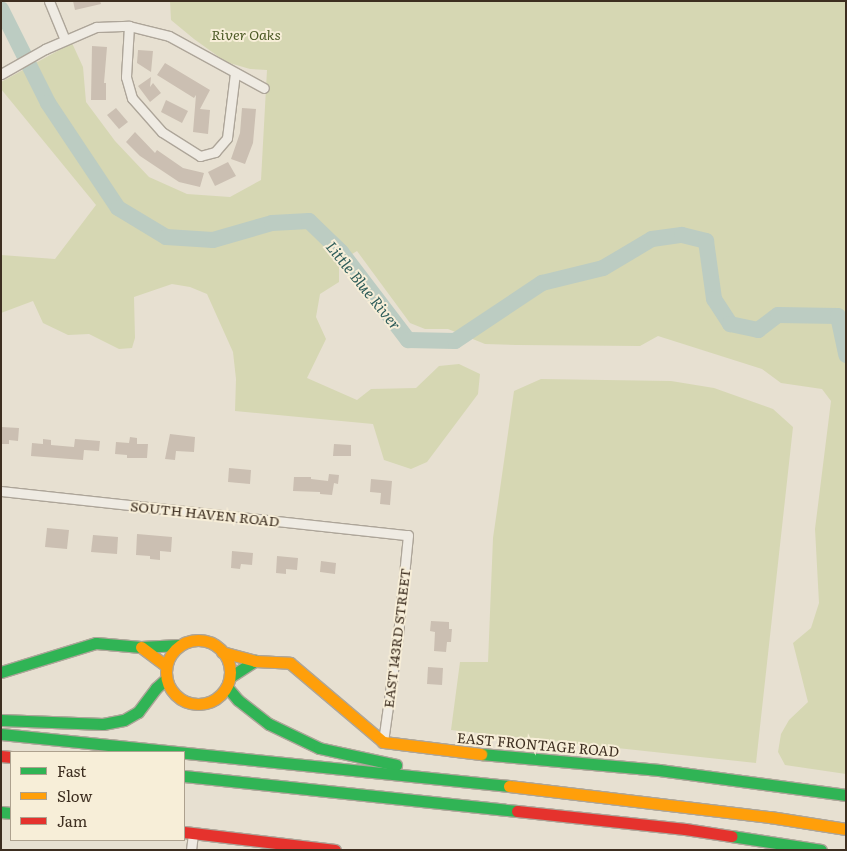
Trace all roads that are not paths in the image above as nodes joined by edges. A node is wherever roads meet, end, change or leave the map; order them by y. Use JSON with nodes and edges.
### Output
{"nodes":[{"id":1,"x":49,"y":1,"type":"edge"},
{"id":2,"x":129,"y":26,"type":"junction"},
{"id":3,"x":65,"y":40,"type":"junction"},
{"id":4,"x":3,"y":73,"type":"edge"},
{"id":5,"x":235,"y":73,"type":"junction"},
{"id":6,"x":264,"y":88,"type":"dead end"},
{"id":7,"x":1,"y":491,"type":"edge"},
{"id":8,"x":408,"y":535,"type":"joint"},
{"id":9,"x":179,"y":645,"type":"junction"},
{"id":10,"x":141,"y":647,"type":"junction"},
{"id":11,"x":222,"y":652,"type":"junction"},
{"id":12,"x":255,"y":662,"type":"junction"},
{"id":13,"x":166,"y":666,"type":"junction"},
{"id":14,"x":1,"y":672,"type":"edge"},
{"id":15,"x":166,"y":678,"type":"junction"},
{"id":16,"x":228,"y":682,"type":"junction"},
{"id":17,"x":1,"y":720,"type":"edge"},
{"id":18,"x":1,"y":734,"type":"edge"},
{"id":19,"x":383,"y":742,"type":"junction"},
{"id":20,"x":171,"y":751,"type":"edge"},
{"id":21,"x":185,"y":752,"type":"edge"},
{"id":22,"x":185,"y":776,"type":"edge"},
{"id":23,"x":441,"y":778,"type":"junction"},
{"id":24,"x":846,"y":795,"type":"edge"},
{"id":25,"x":846,"y":829,"type":"edge"},
{"id":26,"x":188,"y":833,"type":"edge"},
{"id":27,"x":191,"y":850,"type":"edge"},
{"id":28,"x":335,"y":850,"type":"edge"},
{"id":29,"x":821,"y":850,"type":"edge"}],
"edges":[{"from":1,"to":3,"type":"street"},
{"from":2,"to":3,"type":"street"},
{"from":2,"to":5,"type":"street"},
{"from":2,"to":5,"type":"street"},
{"from":3,"to":4,"type":"street"},
{"from":5,"to":6,"type":"street"},
{"from":7,"to":8,"type":"street","name":"SOUTH HAVEN ROAD"},
{"from":8,"to":19,"type":"street","name":"EAST 143RD STREET"},
{"from":9,"to":10,"type":"main road"},
{"from":9,"to":11,"type":"main road"},
{"from":9,"to":13,"type":"main road"},
{"from":10,"to":13,"type":"main road"},
{"from":10,"to":14,"type":"main road"},
{"from":11,"to":12,"type":"main road"},
{"from":11,"to":16,"type":"main road"},
{"from":12,"to":16,"type":"main road"},
{"from":12,"to":19,"type":"main road"},
{"from":13,"to":15,"type":"main road"},
{"from":15,"to":16,"type":"main road"},
{"from":15,"to":17,"type":"main road"},
{"from":16,"to":23,"type":"main road"},
{"from":18,"to":20,"type":"main road"},
{"from":19,"to":24,"type":"main road","name":"EAST FRONTAGE ROAD"},
{"from":21,"to":23,"type":"main road"},
{"from":22,"to":29,"type":"main road"},
{"from":23,"to":25,"type":"main road"},
{"from":26,"to":27,"type":"street"},
{"from":26,"to":28,"type":"main road"}]}
